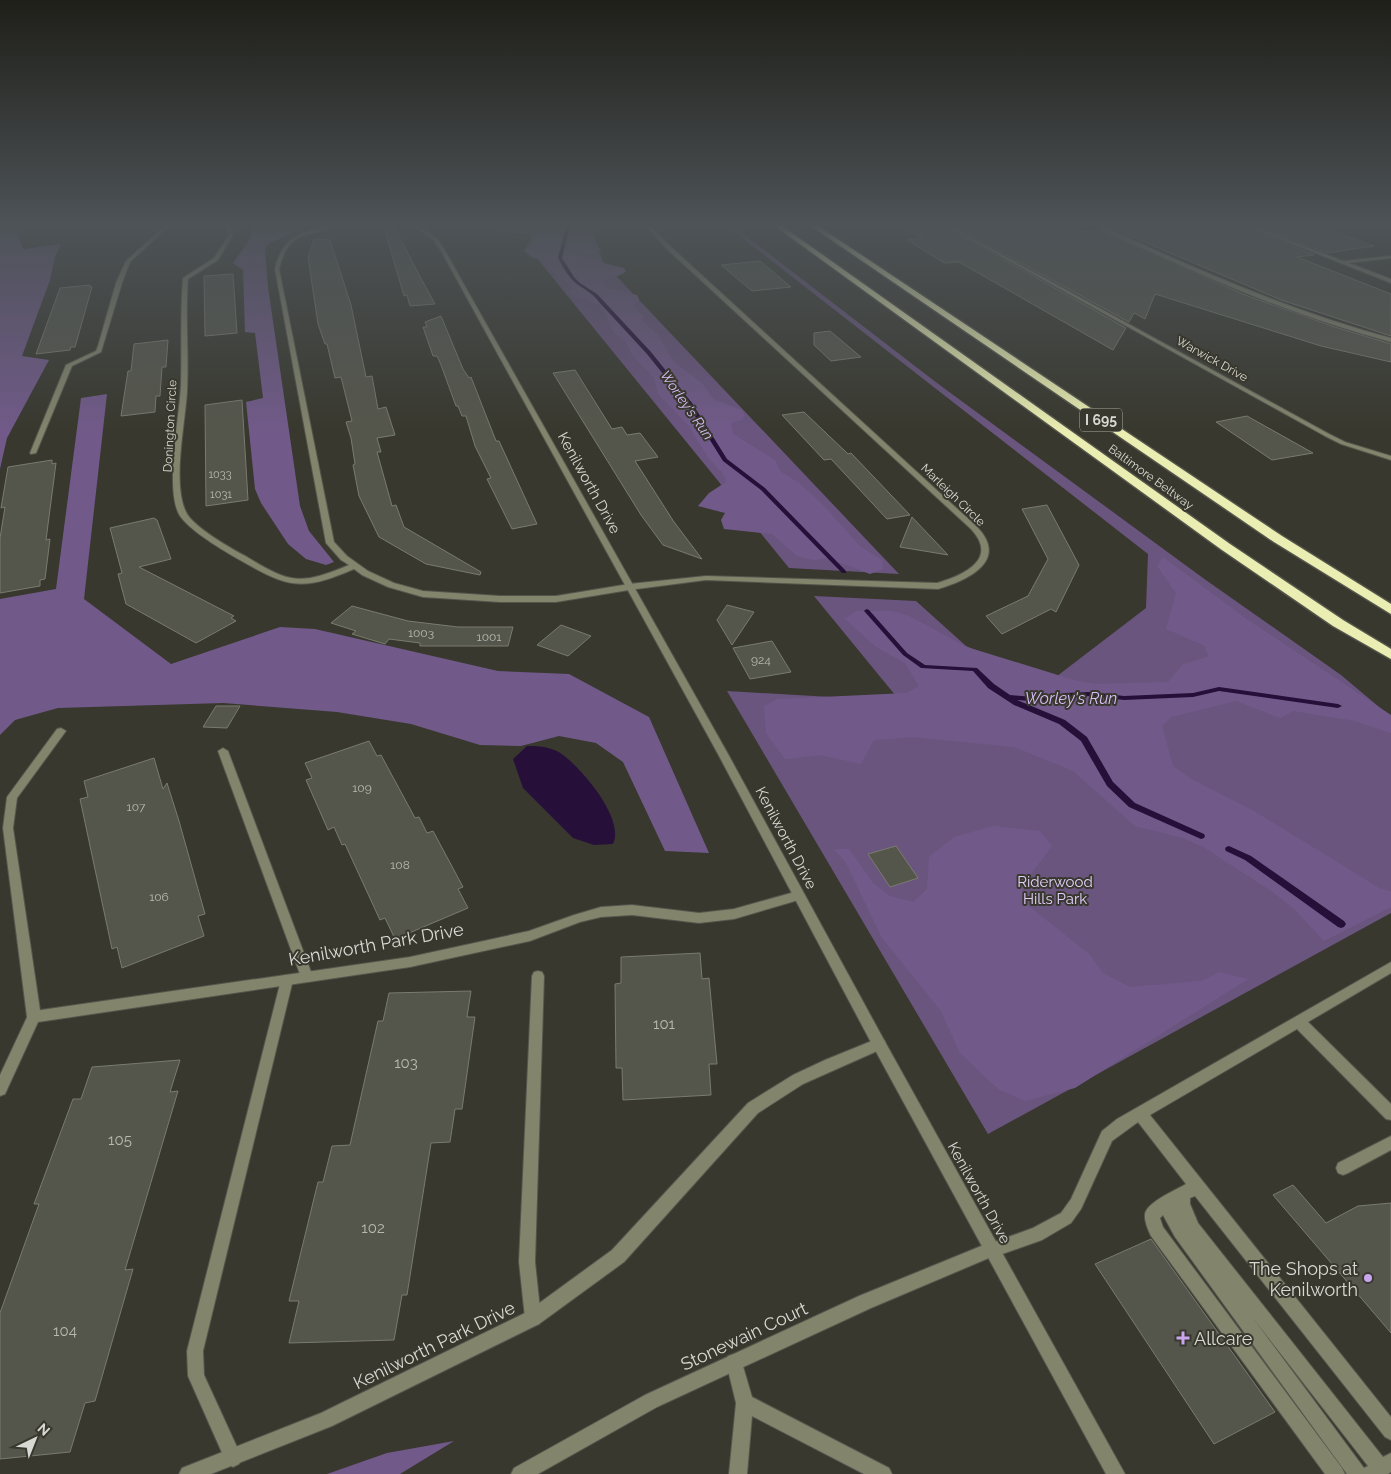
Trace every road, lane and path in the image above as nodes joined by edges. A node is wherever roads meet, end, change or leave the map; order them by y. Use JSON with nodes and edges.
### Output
{"nodes":[{"id":1,"x":115,"y":295,"type":"edge"},
{"id":2,"x":184,"y":295,"type":"edge"},
{"id":3,"x":282,"y":295,"type":"edge"},
{"id":4,"x":467,"y":295,"type":"edge"},
{"id":5,"x":720,"y":295,"type":"edge"},
{"id":6,"x":863,"y":295,"type":"edge"},
{"id":7,"x":916,"y":295,"type":"edge"},
{"id":8,"x":1072,"y":295,"type":"edge"},
{"id":9,"x":1253,"y":295,"type":"edge"},
{"id":10,"x":1391,"y":340,"type":"edge"},
{"id":11,"x":33,"y":453,"type":"dead end"},
{"id":12,"x":1391,"y":458,"type":"edge"},
{"id":13,"x":354,"y":566,"type":"junction"},
{"id":14,"x":629,"y":587,"type":"junction"},
{"id":15,"x":1391,"y":610,"type":"edge"},
{"id":16,"x":1391,"y":655,"type":"edge"},
{"id":17,"x":61,"y":731,"type":"dead end"},
{"id":18,"x":223,"y":751,"type":"dead end"},
{"id":19,"x":798,"y":896,"type":"junction"},
{"id":20,"x":1391,"y":967,"type":"edge"},
{"id":21,"x":538,"y":976,"type":"dead end"},
{"id":22,"x":307,"y":977,"type":"junction"},
{"id":23,"x":286,"y":980,"type":"junction"},
{"id":24,"x":34,"y":1017,"type":"junction"},
{"id":25,"x":1298,"y":1021,"type":"junction"},
{"id":26,"x":878,"y":1044,"type":"junction"},
{"id":27,"x":0,"y":1090,"type":"edge"},
{"id":28,"x":1139,"y":1113,"type":"junction"},
{"id":29,"x":1391,"y":1114,"type":"edge"},
{"id":30,"x":1391,"y":1143,"type":"edge"},
{"id":31,"x":1343,"y":1168,"type":"dead end"},
{"id":32,"x":1198,"y":1186,"type":"junction"},
{"id":33,"x":1176,"y":1198,"type":"junction"},
{"id":34,"x":991,"y":1250,"type":"junction"},
{"id":35,"x":533,"y":1318,"type":"junction"},
{"id":36,"x":734,"y":1362,"type":"junction"},
{"id":37,"x":746,"y":1403,"type":"junction"},
{"id":38,"x":1391,"y":1431,"type":"edge"},
{"id":39,"x":233,"y":1458,"type":"junction"},
{"id":40,"x":1381,"y":1468,"type":"edge"},
{"id":41,"x":188,"y":1474,"type":"edge"},
{"id":42,"x":520,"y":1474,"type":"edge"},
{"id":43,"x":738,"y":1474,"type":"edge"},
{"id":44,"x":883,"y":1474,"type":"edge"},
{"id":45,"x":1116,"y":1474,"type":"edge"},
{"id":46,"x":1336,"y":1474,"type":"edge"},
{"id":47,"x":1358,"y":1474,"type":"edge"}],
"edges":[{"from":1,"to":11,"type":"street"},
{"from":2,"to":13,"type":"street","name":"Donington Circle"},
{"from":3,"to":13,"type":"street"},
{"from":4,"to":14,"type":"street","name":"Kenilworth Drive"},
{"from":5,"to":14,"type":"street","name":"Marleigh Circle"},
{"from":6,"to":16,"type":"highway","name":"Baltimore Beltway","number":"I 695"},
{"from":7,"to":15,"type":"highway","name":"Baltimore Beltway","number":"I 695"},
{"from":8,"to":12,"type":"street","name":"Warwick Drive"},
{"from":9,"to":10,"type":"street"},
{"from":13,"to":14,"type":"street"},
{"from":14,"to":19,"type":"street","name":"Kenilworth Drive"},
{"from":17,"to":24,"type":"street"},
{"from":18,"to":22,"type":"street"},
{"from":19,"to":22,"type":"street","name":"Kenilworth Park Drive"},
{"from":19,"to":26,"type":"street","name":"Kenilworth Drive"},
{"from":20,"to":25,"type":"street","name":"Stonewain Court"},
{"from":21,"to":35,"type":"street"},
{"from":22,"to":23,"type":"street","name":"Kenilworth Park Drive"},
{"from":23,"to":24,"type":"street","name":"Kenilworth Park Drive"},
{"from":23,"to":39,"type":"street"},
{"from":24,"to":27,"type":"street"},
{"from":25,"to":28,"type":"street","name":"Stonewain Court"},
{"from":25,"to":29,"type":"street"},
{"from":26,"to":34,"type":"street","name":"Kenilworth Drive"},
{"from":26,"to":35,"type":"street","name":"Kenilworth Park Drive"},
{"from":28,"to":32,"type":"street"},
{"from":28,"to":34,"type":"street","name":"Stonewain Court"},
{"from":30,"to":31,"type":"street"},
{"from":32,"to":33,"type":"street"},
{"from":32,"to":38,"type":"street"},
{"from":33,"to":40,"type":"street"},
{"from":33,"to":46,"type":"street"},
{"from":33,"to":47,"type":"street"},
{"from":34,"to":36,"type":"street","name":"Stonewain Court"},
{"from":34,"to":45,"type":"street","name":"Kenilworth Drive"},
{"from":35,"to":39,"type":"street","name":"Kenilworth Park Drive"},
{"from":36,"to":37,"type":"street"},
{"from":36,"to":42,"type":"street","name":"Stonewain Court"},
{"from":37,"to":43,"type":"street"},
{"from":37,"to":44,"type":"street"},
{"from":39,"to":41,"type":"street","name":"Kenilworth Park Drive"}]}
